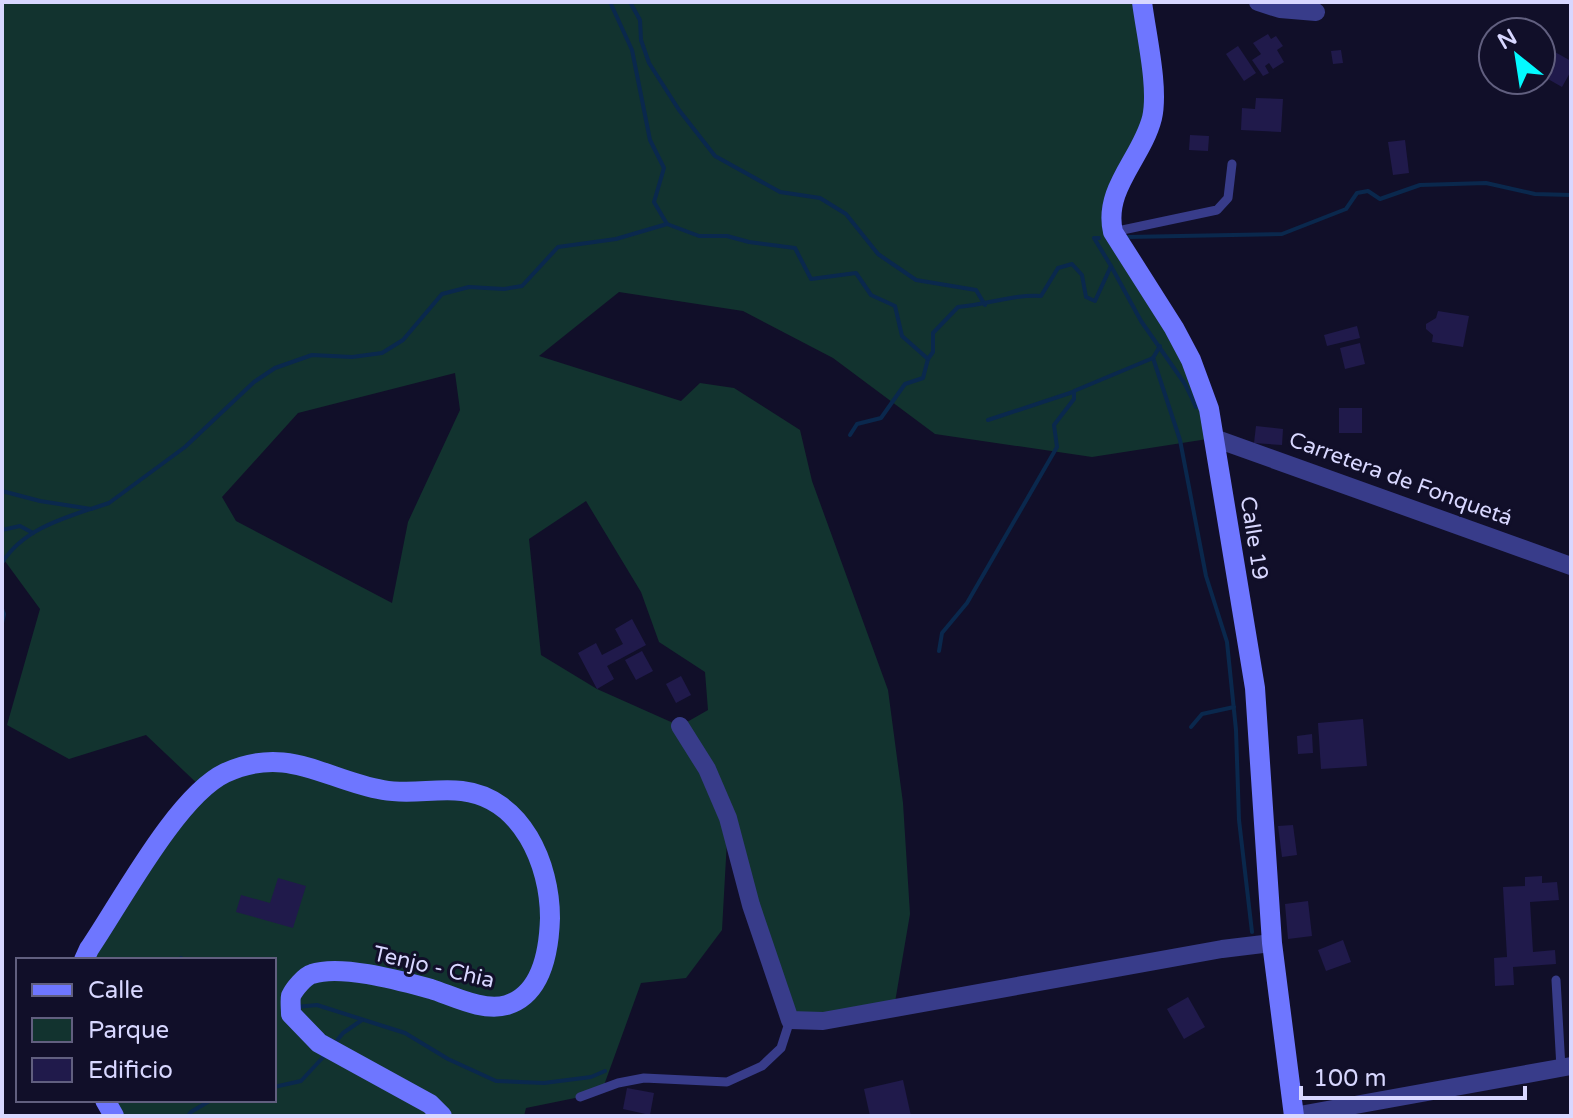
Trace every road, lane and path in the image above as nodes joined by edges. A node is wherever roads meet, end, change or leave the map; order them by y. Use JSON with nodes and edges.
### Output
{"nodes":[{"id":1,"x":1142,"y":2,"type":"edge"},
{"id":2,"x":1258,"y":2,"type":"edge"},
{"id":3,"x":1316,"y":12,"type":"dead end"},
{"id":4,"x":1232,"y":164,"type":"dead end"},
{"id":5,"x":1113,"y":232,"type":"junction"},
{"id":6,"x":1214,"y":438,"type":"junction"},
{"id":7,"x":1571,"y":566,"type":"edge"},
{"id":8,"x":680,"y":726,"type":"dead end"},
{"id":9,"x":1272,"y":943,"type":"junction"},
{"id":10,"x":85,"y":958,"type":"edge"},
{"id":11,"x":1556,"y":980,"type":"dead end"},
{"id":12,"x":790,"y":1020,"type":"junction"},
{"id":13,"x":1566,"y":1067,"type":"edge"},
{"id":14,"x":580,"y":1097,"type":"dead end"},
{"id":15,"x":442,"y":1116,"type":"edge"},
{"id":16,"x":1294,"y":1116,"type":"edge"}],
"edges":[{"from":1,"to":5,"type":"street"},
{"from":2,"to":3,"type":"street"},
{"from":4,"to":5,"type":"lane"},
{"from":5,"to":6,"type":"street","name":"Calle 19"},
{"from":6,"to":7,"type":"street","name":"Carretera de Fonquetá"},
{"from":6,"to":9,"type":"street","name":"Calle 19"},
{"from":8,"to":12,"type":"street"},
{"from":9,"to":12,"type":"street"},
{"from":9,"to":16,"type":"street","name":"Calle 19"},
{"from":10,"to":15,"type":"street","name":"Tenjo - Chia"},
{"from":11,"to":13,"type":"lane"},
{"from":12,"to":14,"type":"lane"},
{"from":13,"to":16,"type":"street"}]}
